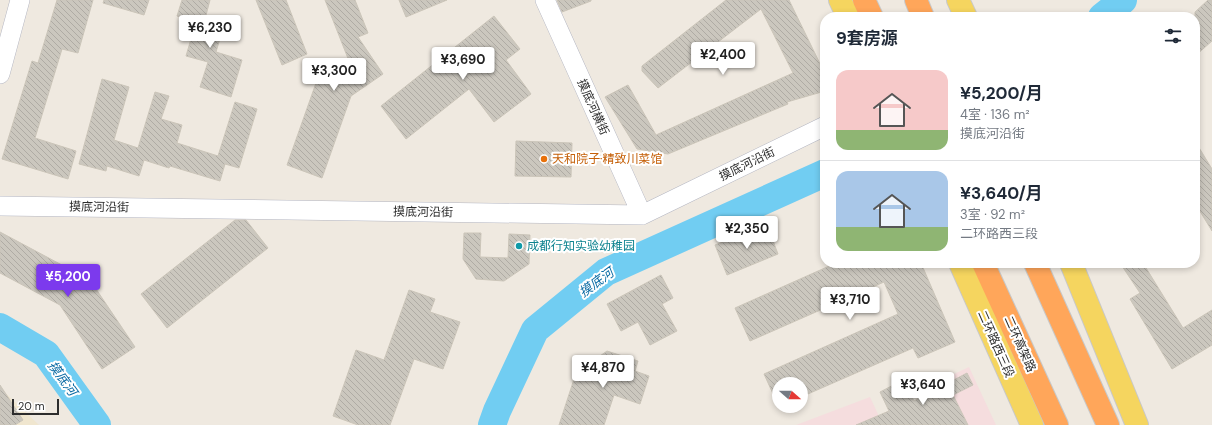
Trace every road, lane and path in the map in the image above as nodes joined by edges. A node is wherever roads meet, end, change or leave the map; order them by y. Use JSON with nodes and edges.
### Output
{"nodes":[{"id":1,"x":20,"y":0,"type":"edge"},
{"id":2,"x":545,"y":0,"type":"edge"},
{"id":3,"x":840,"y":0,"type":"edge"},
{"id":4,"x":864,"y":0,"type":"edge"},
{"id":5,"x":916,"y":0,"type":"edge"},
{"id":6,"x":958,"y":0,"type":"edge"},
{"id":7,"x":846,"y":12,"type":"edge"},
{"id":8,"x":870,"y":12,"type":"edge"},
{"id":9,"x":921,"y":12,"type":"edge"},
{"id":10,"x":964,"y":12,"type":"edge"},
{"id":11,"x":0,"y":74,"type":"edge"},
{"id":12,"x":820,"y":128,"type":"edge"},
{"id":13,"x":0,"y":206,"type":"edge"},
{"id":14,"x":642,"y":215,"type":"junction"},
{"id":15,"x":962,"y":268,"type":"edge"},
{"id":16,"x":985,"y":268,"type":"edge"},
{"id":17,"x":1037,"y":268,"type":"edge"},
{"id":18,"x":1073,"y":268,"type":"edge"},
{"id":19,"x":1032,"y":425,"type":"edge"},
{"id":20,"x":1057,"y":425,"type":"edge"},
{"id":21,"x":1108,"y":425,"type":"edge"},
{"id":22,"x":1137,"y":425,"type":"edge"}],
"edges":[{"from":1,"to":11,"type":"street"},
{"from":2,"to":14,"type":"street","name":"摸底河横街"},
{"from":3,"to":7,"type":"main road"},
{"from":4,"to":8,"type":"highway"},
{"from":5,"to":9,"type":"highway"},
{"from":6,"to":10,"type":"main road"},
{"from":12,"to":14,"type":"street","name":"摸底河沿街"},
{"from":13,"to":14,"type":"street","name":"摸底河沿街"},
{"from":15,"to":19,"type":"main road","name":"二环路西三段"},
{"from":16,"to":20,"type":"highway","name":"二环高架路"},
{"from":17,"to":21,"type":"highway"},
{"from":18,"to":22,"type":"main road"}]}
